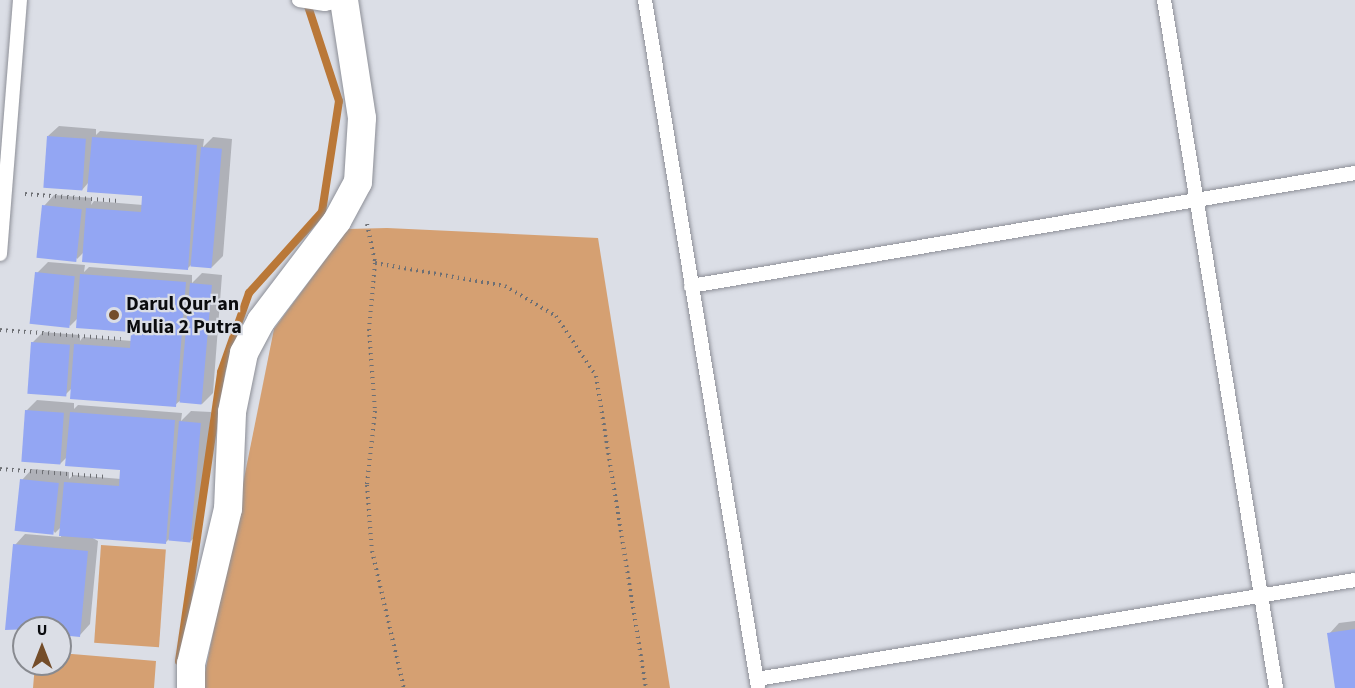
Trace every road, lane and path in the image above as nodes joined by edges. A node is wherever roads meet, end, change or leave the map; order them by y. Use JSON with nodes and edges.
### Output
{"nodes":[{"id":1,"x":20,"y":0,"type":"edge"},
{"id":2,"x":300,"y":0,"type":"edge"},
{"id":3,"x":645,"y":0,"type":"edge"},
{"id":4,"x":1164,"y":0,"type":"edge"},
{"id":5,"x":337,"y":1,"type":"edge"},
{"id":6,"x":1355,"y":173,"type":"edge"},
{"id":7,"x":358,"y":182,"type":"junction"},
{"id":8,"x":5,"y":193,"type":"junction"},
{"id":9,"x":119,"y":201,"type":"dead end"},
{"id":10,"x":1195,"y":201,"type":"junction"},
{"id":11,"x":0,"y":254,"type":"edge"},
{"id":12,"x":375,"y":263,"type":"junction"},
{"id":13,"x":691,"y":286,"type":"junction"},
{"id":14,"x":0,"y":330,"type":"edge"},
{"id":15,"x":121,"y":339,"type":"dead end"},
{"id":16,"x":0,"y":469,"type":"edge"},
{"id":17,"x":108,"y":477,"type":"dead end"},
{"id":18,"x":1355,"y":580,"type":"edge"},
{"id":19,"x":1261,"y":595,"type":"junction"},
{"id":20,"x":758,"y":683,"type":"edge"},
{"id":21,"x":191,"y":688,"type":"edge"},
{"id":22,"x":404,"y":688,"type":"edge"},
{"id":23,"x":646,"y":688,"type":"edge"},
{"id":24,"x":1276,"y":688,"type":"edge"}],
"edges":[{"from":1,"to":8,"type":"lane"},
{"from":2,"to":5,"type":"lane"},
{"from":3,"to":13,"type":"lane"},
{"from":4,"to":10,"type":"lane"},
{"from":5,"to":7,"type":"street"},
{"from":6,"to":10,"type":"lane"},
{"from":7,"to":12,"type":"path"},
{"from":7,"to":21,"type":"street"},
{"from":8,"to":9,"type":"path"},
{"from":8,"to":11,"type":"lane"},
{"from":10,"to":13,"type":"lane"},
{"from":10,"to":19,"type":"lane"},
{"from":12,"to":22,"type":"path"},
{"from":12,"to":23,"type":"path"},
{"from":13,"to":20,"type":"lane"},
{"from":14,"to":15,"type":"path"},
{"from":16,"to":17,"type":"path"},
{"from":18,"to":19,"type":"lane"},
{"from":19,"to":20,"type":"lane"},
{"from":19,"to":24,"type":"lane"}]}
